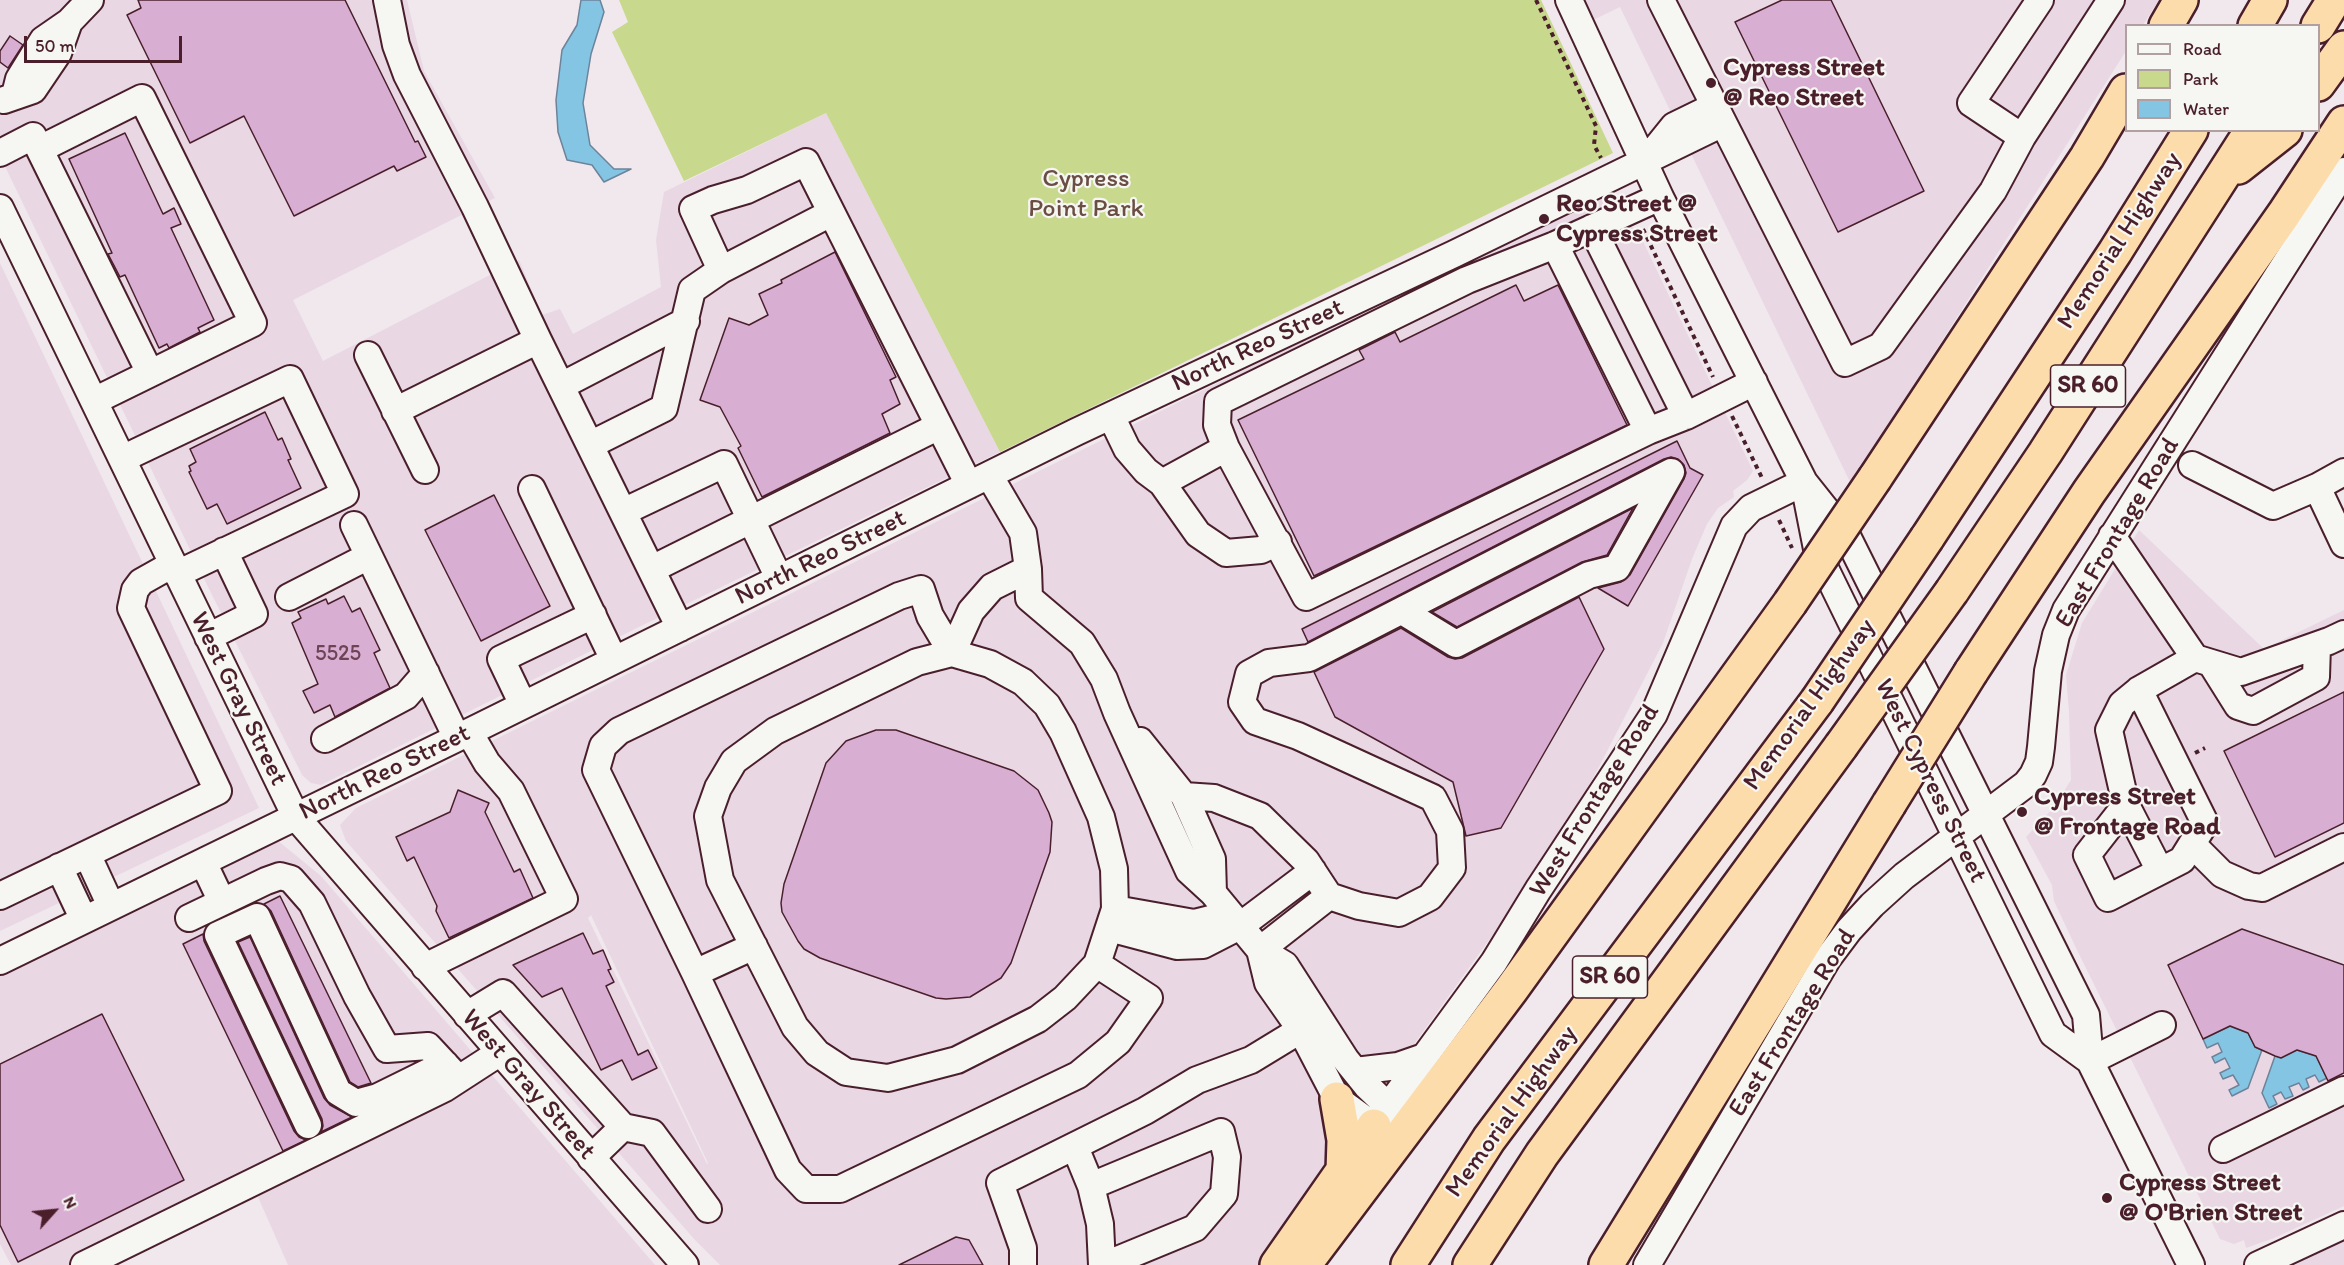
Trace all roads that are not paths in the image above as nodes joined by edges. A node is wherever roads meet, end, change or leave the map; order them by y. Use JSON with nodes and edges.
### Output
{"nodes":[{"id":1,"x":90,"y":0,"type":"edge"},
{"id":2,"x":387,"y":0,"type":"edge"},
{"id":3,"x":1569,"y":0,"type":"edge"},
{"id":4,"x":1661,"y":0,"type":"edge"},
{"id":5,"x":2040,"y":0,"type":"edge"},
{"id":6,"x":2110,"y":0,"type":"edge"},
{"id":7,"x":2181,"y":0,"type":"edge"},
{"id":8,"x":2270,"y":0,"type":"edge"},
{"id":9,"x":2334,"y":0,"type":"edge"},
{"id":10,"x":2167,"y":24,"type":"edge"},
{"id":11,"x":2256,"y":24,"type":"edge"},
{"id":12,"x":2319,"y":24,"type":"edge"},
{"id":13,"x":2344,"y":48,"type":"edge"},
{"id":14,"x":2320,"y":83,"type":"edge"},
{"id":15,"x":2125,"y":94,"type":"edge"},
{"id":16,"x":8,"y":99,"type":"edge"},
{"id":17,"x":1719,"y":115,"type":"junction"},
{"id":18,"x":2344,"y":123,"type":"edge"},
{"id":19,"x":2190,"y":132,"type":"edge"},
{"id":20,"x":2251,"y":132,"type":"edge"},
{"id":21,"x":2282,"y":132,"type":"edge"},
{"id":22,"x":2022,"y":136,"type":"junction"},
{"id":23,"x":39,"y":148,"type":"junction"},
{"id":24,"x":0,"y":153,"type":"edge"},
{"id":25,"x":1646,"y":160,"type":"junction"},
{"id":26,"x":2344,"y":171,"type":"edge"},
{"id":27,"x":2222,"y":179,"type":"junction"},
{"id":28,"x":1660,"y":197,"type":"junction"},
{"id":29,"x":0,"y":208,"type":"edge"},
{"id":30,"x":831,"y":213,"type":"junction"},
{"id":31,"x":1592,"y":228,"type":"junction"},
{"id":32,"x":1555,"y":245,"type":"junction"},
{"id":33,"x":1454,"y":254,"type":"junction"},
{"id":34,"x":721,"y":270,"type":"junction"},
{"id":35,"x":1467,"y":280,"type":"junction"},
{"id":36,"x":686,"y":321,"type":"junction"},
{"id":37,"x":1284,"y":334,"type":"junction"},
{"id":38,"x":538,"y":340,"type":"junction"},
{"id":39,"x":368,"y":356,"type":"dead end"},
{"id":40,"x":1297,"y":363,"type":"junction"},
{"id":41,"x":150,"y":373,"type":"junction"},
{"id":42,"x":1754,"y":382,"type":"junction"},
{"id":43,"x":561,"y":386,"type":"junction"},
{"id":44,"x":94,"y":401,"type":"junction"},
{"id":45,"x":396,"y":411,"type":"junction"},
{"id":46,"x":1111,"y":416,"type":"junction"},
{"id":47,"x":1686,"y":416,"type":"junction"},
{"id":48,"x":939,"y":426,"type":"junction"},
{"id":49,"x":1648,"y":431,"type":"junction"},
{"id":50,"x":590,"y":445,"type":"junction"},
{"id":51,"x":1226,"y":448,"type":"junction"},
{"id":52,"x":122,"y":459,"type":"junction"},
{"id":53,"x":2192,"y":465,"type":"dead end"},
{"id":54,"x":425,"y":470,"type":"dead end"},
{"id":55,"x":2344,"y":472,"type":"edge"},
{"id":56,"x":979,"y":480,"type":"junction"},
{"id":57,"x":1804,"y":482,"type":"junction"},
{"id":58,"x":1162,"y":483,"type":"junction"},
{"id":59,"x":2317,"y":487,"type":"junction"},
{"id":60,"x":532,"y":489,"type":"dead end"},
{"id":61,"x":623,"y":512,"type":"junction"},
{"id":62,"x":751,"y":520,"type":"junction"},
{"id":63,"x":354,"y":525,"type":"dead end"},
{"id":64,"x":2112,"y":536,"type":"junction"},
{"id":65,"x":1278,"y":542,"type":"junction"},
{"id":66,"x":2344,"y":544,"type":"edge"},
{"id":67,"x":224,"y":551,"type":"junction"},
{"id":68,"x":369,"y":556,"type":"junction"},
{"id":69,"x":175,"y":569,"type":"junction"},
{"id":70,"x":652,"y":569,"type":"junction"},
{"id":71,"x":1028,"y":569,"type":"junction"},
{"id":72,"x":779,"y":578,"type":"junction"},
{"id":73,"x":289,"y":597,"type":"dead end"},
{"id":74,"x":1402,"y":611,"type":"junction"},
{"id":75,"x":593,"y":615,"type":"junction"},
{"id":76,"x":680,"y":628,"type":"junction"},
{"id":77,"x":2344,"y":634,"type":"edge"},
{"id":78,"x":208,"y":637,"type":"junction"},
{"id":79,"x":2317,"y":646,"type":"junction"},
{"id":80,"x":952,"y":653,"type":"junction"},
{"id":81,"x":614,"y":660,"type":"junction"},
{"id":82,"x":2203,"y":660,"type":"junction"},
{"id":83,"x":426,"y":674,"type":"junction"},
{"id":84,"x":2139,"y":690,"type":"junction"},
{"id":85,"x":523,"y":705,"type":"junction"},
{"id":86,"x":1117,"y":713,"type":"junction"},
{"id":87,"x":463,"y":735,"type":"junction"},
{"id":88,"x":325,"y":739,"type":"dead end"},
{"id":89,"x":1184,"y":796,"type":"junction"},
{"id":90,"x":2126,"y":805,"type":"junction"},
{"id":91,"x":1985,"y":814,"type":"junction"},
{"id":92,"x":296,"y":818,"type":"junction"},
{"id":93,"x":1957,"y":836,"type":"junction"},
{"id":94,"x":2192,"y":844,"type":"junction"},
{"id":95,"x":2344,"y":847,"type":"edge"},
{"id":96,"x":87,"y":854,"type":"junction"},
{"id":97,"x":203,"y":862,"type":"junction"},
{"id":98,"x":59,"y":867,"type":"junction"},
{"id":99,"x":2160,"y":871,"type":"junction"},
{"id":100,"x":1313,"y":872,"type":"junction"},
{"id":101,"x":1213,"y":893,"type":"junction"},
{"id":102,"x":0,"y":896,"type":"edge"},
{"id":103,"x":1329,"y":896,"type":"junction"},
{"id":104,"x":222,"y":902,"type":"junction"},
{"id":105,"x":111,"y":906,"type":"junction"},
{"id":106,"x":189,"y":918,"type":"dead end"},
{"id":107,"x":1112,"y":918,"type":"junction"},
{"id":108,"x":84,"y":920,"type":"junction"},
{"id":109,"x":1235,"y":920,"type":"junction"},
{"id":110,"x":754,"y":946,"type":"junction"},
{"id":111,"x":1260,"y":950,"type":"junction"},
{"id":112,"x":0,"y":961,"type":"edge"},
{"id":113,"x":1097,"y":964,"type":"junction"},
{"id":114,"x":425,"y":967,"type":"junction"},
{"id":115,"x":695,"y":973,"type":"junction"},
{"id":116,"x":467,"y":1015,"type":"junction"},
{"id":117,"x":1310,"y":1024,"type":"junction"},
{"id":118,"x":2162,"y":1025,"type":"dead end"},
{"id":119,"x":499,"y":1053,"type":"junction"},
{"id":120,"x":1424,"y":1058,"type":"junction"},
{"id":121,"x":2090,"y":1061,"type":"junction"},
{"id":122,"x":1355,"y":1071,"type":"junction"},
{"id":123,"x":452,"y":1072,"type":"junction"},
{"id":124,"x":2344,"y":1089,"type":"edge"},
{"id":125,"x":1337,"y":1099,"type":"junction"},
{"id":126,"x":1381,"y":1116,"type":"junction"},
{"id":127,"x":308,"y":1125,"type":"dead end"},
{"id":128,"x":622,"y":1127,"type":"junction"},
{"id":129,"x":1075,"y":1147,"type":"junction"},
{"id":130,"x":2223,"y":1149,"type":"dead end"},
{"id":131,"x":591,"y":1158,"type":"junction"},
{"id":132,"x":1343,"y":1172,"type":"junction"},
{"id":133,"x":1091,"y":1185,"type":"junction"},
{"id":134,"x":708,"y":1209,"type":"dead end"},
{"id":135,"x":2344,"y":1225,"type":"edge"},
{"id":136,"x":1409,"y":1263,"type":"edge"},
{"id":137,"x":84,"y":1265,"type":"edge"},
{"id":138,"x":685,"y":1265,"type":"edge"},
{"id":139,"x":1023,"y":1265,"type":"edge"},
{"id":140,"x":1104,"y":1265,"type":"edge"},
{"id":141,"x":1276,"y":1265,"type":"edge"},
{"id":142,"x":1304,"y":1265,"type":"edge"},
{"id":143,"x":1470,"y":1265,"type":"edge"},
{"id":144,"x":1606,"y":1265,"type":"edge"},
{"id":145,"x":1647,"y":1265,"type":"edge"},
{"id":146,"x":2191,"y":1265,"type":"edge"},
{"id":147,"x":2258,"y":1265,"type":"edge"}],
"edges":[{"from":1,"to":16,"type":"street"},
{"from":2,"to":38,"type":"street"},
{"from":3,"to":25,"type":"street","name":"West Cypress Street"},
{"from":4,"to":17,"type":"street"},
{"from":5,"to":22,"type":"street"},
{"from":6,"to":22,"type":"street"},
{"from":7,"to":10,"type":"highway"},
{"from":8,"to":11,"type":"highway"},
{"from":9,"to":12,"type":"highway"},
{"from":13,"to":14,"type":"highway"},
{"from":15,"to":142,"type":"highway","bridge":true},
{"from":17,"to":22,"type":"street"},
{"from":17,"to":25,"type":"street","name":"North Reo Street"},
{"from":18,"to":144,"type":"highway","bridge":true},
{"from":19,"to":136,"type":"highway","name":"Memorial Highway","number":"SR 60","bridge":true},
{"from":20,"to":27,"type":"highway","name":"Memorial Highway"},
{"from":21,"to":27,"type":"highway","name":"Memorial Highway","number":"SR 60"},
{"from":23,"to":24,"type":"street"},
{"from":23,"to":41,"type":"street"},
{"from":23,"to":41,"type":"street"},
{"from":25,"to":28,"type":"street","name":"West Cypress Street"},
{"from":25,"to":33,"type":"street","name":"North Reo Street"},
{"from":26,"to":64,"type":"street","name":"East Frontage Road"},
{"from":27,"to":143,"type":"highway","name":"Memorial Highway","number":"SR 60","bridge":true},
{"from":28,"to":31,"type":"street"},
{"from":28,"to":42,"type":"street","name":"West Cypress Street"},
{"from":29,"to":44,"type":"street","name":"West Gray Street"},
{"from":30,"to":34,"type":"street"},
{"from":30,"to":34,"type":"street"},
{"from":30,"to":48,"type":"street"},
{"from":31,"to":32,"type":"street"},
{"from":31,"to":47,"type":"street"},
{"from":32,"to":35,"type":"street"},
{"from":32,"to":49,"type":"street"},
{"from":33,"to":35,"type":"street"},
{"from":33,"to":37,"type":"street","name":"North Reo Street"},
{"from":34,"to":36,"type":"street"},
{"from":35,"to":40,"type":"street"},
{"from":36,"to":43,"type":"street"},
{"from":36,"to":50,"type":"street"},
{"from":37,"to":40,"type":"street"},
{"from":37,"to":46,"type":"street","name":"North Reo Street"},
{"from":38,"to":43,"type":"street"},
{"from":38,"to":45,"type":"street"},
{"from":39,"to":45,"type":"street"},
{"from":40,"to":51,"type":"street"},
{"from":41,"to":44,"type":"street"},
{"from":42,"to":47,"type":"street"},
{"from":42,"to":57,"type":"street","name":"West Cypress Street"},
{"from":43,"to":50,"type":"street"},
{"from":44,"to":52,"type":"street","name":"West Gray Street"},
{"from":45,"to":54,"type":"street"},
{"from":46,"to":56,"type":"street","name":"North Reo Street"},
{"from":46,"to":58,"type":"street"},
{"from":47,"to":49,"type":"street"},
{"from":48,"to":56,"type":"street"},
{"from":48,"to":62,"type":"street"},
{"from":49,"to":65,"type":"street"},
{"from":50,"to":61,"type":"street"},
{"from":51,"to":58,"type":"street"},
{"from":51,"to":65,"type":"street"},
{"from":52,"to":67,"type":"street"},
{"from":52,"to":69,"type":"street","name":"West Gray Street"},
{"from":53,"to":59,"type":"street"},
{"from":55,"to":59,"type":"street"},
{"from":56,"to":71,"type":"street"},
{"from":56,"to":72,"type":"street","name":"North Reo Street"},
{"from":57,"to":91,"type":"street","name":"West Cypress Street"},
{"from":57,"to":93,"type":"street","name":"West Cypress Street"},
{"from":57,"to":120,"type":"street","name":"West Frontage Road"},
{"from":58,"to":65,"type":"street"},
{"from":59,"to":66,"type":"street"},
{"from":60,"to":75,"type":"street"},
{"from":61,"to":62,"type":"street"},
{"from":61,"to":70,"type":"street"},
{"from":62,"to":70,"type":"street"},
{"from":62,"to":72,"type":"street"},
{"from":63,"to":68,"type":"street"},
{"from":64,"to":82,"type":"street"},
{"from":64,"to":91,"type":"street","name":"East Frontage Road"},
{"from":67,"to":69,"type":"street"},
{"from":67,"to":78,"type":"street"},
{"from":68,"to":73,"type":"street"},
{"from":68,"to":83,"type":"street"},
{"from":69,"to":78,"type":"street","name":"West Gray Street"},
{"from":69,"to":96,"type":"street"},
{"from":70,"to":76,"type":"street"},
{"from":71,"to":80,"type":"street"},
{"from":71,"to":86,"type":"street"},
{"from":72,"to":76,"type":"street","name":"North Reo Street"},
{"from":74,"to":74,"type":"street"},
{"from":74,"to":103,"type":"street"},
{"from":75,"to":81,"type":"street"},
{"from":75,"to":85,"type":"street"},
{"from":76,"to":81,"type":"street","name":"North Reo Street"},
{"from":77,"to":79,"type":"street"},
{"from":78,"to":92,"type":"street","name":"West Gray Street"},
{"from":79,"to":82,"type":"street"},
{"from":79,"to":82,"type":"street"},
{"from":80,"to":107,"type":"street"},
{"from":80,"to":110,"type":"street"},
{"from":80,"to":115,"type":"street"},
{"from":81,"to":85,"type":"street","name":"North Reo Street"},
{"from":82,"to":84,"type":"street"},
{"from":83,"to":87,"type":"street"},
{"from":83,"to":88,"type":"street"},
{"from":84,"to":90,"type":"street"},
{"from":84,"to":94,"type":"street"},
{"from":85,"to":87,"type":"street","name":"North Reo Street"},
{"from":86,"to":89,"type":"street"},
{"from":86,"to":101,"type":"street"},
{"from":87,"to":92,"type":"street","name":"North Reo Street"},
{"from":87,"to":114,"type":"street"},
{"from":89,"to":100,"type":"street"},
{"from":89,"to":101,"type":"street"},
{"from":90,"to":99,"type":"street"},
{"from":90,"to":99,"type":"street"},
{"from":91,"to":93,"type":"street","name":"East Frontage Road"},
{"from":91,"to":121,"type":"street","name":"West Cypress Street"},
{"from":92,"to":97,"type":"street","name":"North Reo Street"},
{"from":92,"to":114,"type":"street","name":"West Gray Street"},
{"from":93,"to":121,"type":"street","name":"West Cypress Street"},
{"from":93,"to":145,"type":"street","name":"East Frontage Road"},
{"from":94,"to":95,"type":"street"},
{"from":94,"to":99,"type":"street"},
{"from":96,"to":98,"type":"street"},
{"from":96,"to":105,"type":"street"},
{"from":97,"to":104,"type":"street"},
{"from":97,"to":105,"type":"street","name":"North Reo Street"},
{"from":98,"to":102,"type":"street"},
{"from":98,"to":108,"type":"street"},
{"from":100,"to":103,"type":"street"},
{"from":100,"to":109,"type":"street"},
{"from":101,"to":109,"type":"street"},
{"from":103,"to":111,"type":"street"},
{"from":104,"to":106,"type":"street"},
{"from":104,"to":123,"type":"street"},
{"from":105,"to":108,"type":"street","name":"North Reo Street"},
{"from":107,"to":109,"type":"street"},
{"from":107,"to":113,"type":"street"},
{"from":108,"to":112,"type":"street","name":"North Reo Street"},
{"from":109,"to":111,"type":"street"},
{"from":110,"to":113,"type":"street"},
{"from":110,"to":115,"type":"street"},
{"from":111,"to":117,"type":"street"},
{"from":113,"to":115,"type":"street"},
{"from":114,"to":116,"type":"street","name":"West Gray Street"},
{"from":116,"to":119,"type":"street","name":"West Gray Street"},
{"from":116,"to":128,"type":"street"},
{"from":117,"to":122,"type":"street"},
{"from":117,"to":125,"type":"street"},
{"from":117,"to":129,"type":"street"},
{"from":118,"to":121,"type":"street"},
{"from":119,"to":123,"type":"street"},
{"from":119,"to":131,"type":"street","name":"West Gray Street"},
{"from":120,"to":122,"type":"street"},
{"from":120,"to":126,"type":"street","name":"West Frontage Road"},
{"from":121,"to":146,"type":"street","name":"West Cypress Street"},
{"from":122,"to":126,"type":"street"},
{"from":123,"to":127,"type":"street"},
{"from":123,"to":137,"type":"street"},
{"from":124,"to":130,"type":"street"},
{"from":125,"to":126,"type":"street"},
{"from":125,"to":132,"type":"highway"},
{"from":126,"to":132,"type":"highway"},
{"from":128,"to":131,"type":"street"},
{"from":128,"to":134,"type":"street"},
{"from":129,"to":133,"type":"street"},
{"from":129,"to":139,"type":"street"},
{"from":131,"to":138,"type":"street","name":"West Gray Street"},
{"from":132,"to":141,"type":"highway"},
{"from":133,"to":140,"type":"street"},
{"from":133,"to":140,"type":"street"},
{"from":135,"to":147,"type":"street"}]}
